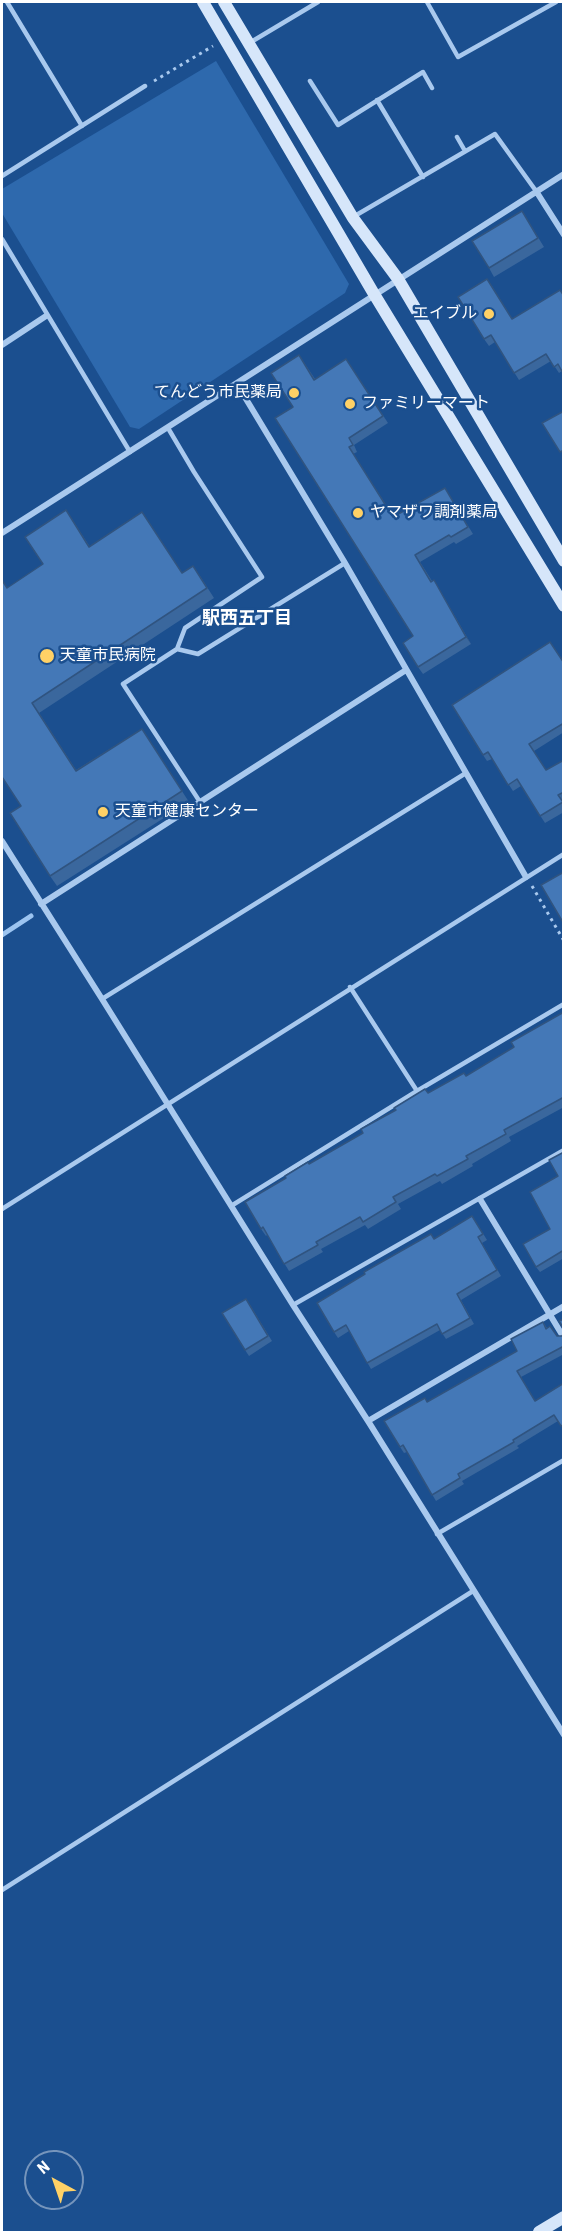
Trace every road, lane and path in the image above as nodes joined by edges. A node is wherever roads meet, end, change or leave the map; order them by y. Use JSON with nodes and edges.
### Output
{"nodes":[{"id":1,"x":6,"y":2,"type":"edge"},
{"id":2,"x":203,"y":2,"type":"edge"},
{"id":3,"x":224,"y":2,"type":"edge"},
{"id":4,"x":318,"y":2,"type":"edge"},
{"id":5,"x":427,"y":2,"type":"edge"},
{"id":6,"x":556,"y":2,"type":"edge"},
{"id":7,"x":225,"y":39,"type":"junction"},
{"id":8,"x":249,"y":43,"type":"junction"},
{"id":9,"x":310,"y":81,"type":"dead end"},
{"id":10,"x":145,"y":86,"type":"joint"},
{"id":11,"x":432,"y":88,"type":"dead end"},
{"id":12,"x":377,"y":100,"type":"junction"},
{"id":13,"x":82,"y":126,"type":"junction"},
{"id":14,"x":457,"y":137,"type":"dead end"},
{"id":15,"x":465,"y":151,"type":"junction"},
{"id":16,"x":564,"y":174,"type":"edge"},
{"id":17,"x":2,"y":176,"type":"edge"},
{"id":18,"x":423,"y":177,"type":"junction"},
{"id":19,"x":536,"y":191,"type":"junction"},
{"id":20,"x":352,"y":218,"type":"junction"},
{"id":21,"x":564,"y":235,"type":"edge"},
{"id":22,"x":2,"y":239,"type":"edge"},
{"id":23,"x":398,"y":279,"type":"junction"},
{"id":24,"x":375,"y":294,"type":"junction"},
{"id":25,"x":46,"y":316,"type":"junction"},
{"id":26,"x":2,"y":345,"type":"edge"},
{"id":27,"x":237,"y":384,"type":"junction"},
{"id":28,"x":168,"y":428,"type":"junction"},
{"id":29,"x":130,"y":453,"type":"junction"},
{"id":30,"x":2,"y":533,"type":"edge"},
{"id":31,"x":564,"y":561,"type":"edge"},
{"id":32,"x":345,"y":563,"type":"junction"},
{"id":33,"x":564,"y":606,"type":"edge"},
{"id":34,"x":177,"y":649,"type":"junction"},
{"id":35,"x":406,"y":670,"type":"junction"},
{"id":36,"x":466,"y":773,"type":"junction"},
{"id":37,"x":200,"y":802,"type":"junction"},
{"id":38,"x":2,"y":841,"type":"edge"},
{"id":39,"x":564,"y":854,"type":"edge"},
{"id":40,"x":526,"y":877,"type":"junction"},
{"id":41,"x":41,"y":904,"type":"junction"},
{"id":42,"x":564,"y":941,"type":"edge"},
{"id":43,"x":350,"y":987,"type":"junction"},
{"id":44,"x":102,"y":999,"type":"junction"},
{"id":45,"x":564,"y":1004,"type":"edge"},
{"id":46,"x":417,"y":1091,"type":"junction"},
{"id":47,"x":166,"y":1103,"type":"junction"},
{"id":48,"x":564,"y":1150,"type":"edge"},
{"id":49,"x":480,"y":1199,"type":"junction"},
{"id":50,"x":231,"y":1206,"type":"junction"},
{"id":51,"x":2,"y":1209,"type":"edge"},
{"id":52,"x":293,"y":1305,"type":"junction"},
{"id":53,"x":564,"y":1306,"type":"edge"},
{"id":54,"x":549,"y":1315,"type":"junction"},
{"id":55,"x":564,"y":1338,"type":"edge"},
{"id":56,"x":368,"y":1421,"type":"junction"},
{"id":57,"x":562,"y":1461,"type":"edge"},
{"id":58,"x":564,"y":1470,"type":"edge"},
{"id":59,"x":437,"y":1534,"type":"junction"},
{"id":60,"x":473,"y":1591,"type":"junction"},
{"id":61,"x":564,"y":1735,"type":"edge"},
{"id":62,"x":2,"y":1890,"type":"edge"},
{"id":63,"x":564,"y":2217,"type":"edge"},
{"id":64,"x":538,"y":2232,"type":"edge"}],
"edges":[{"from":1,"to":13,"type":"lane"},
{"from":2,"to":7,"type":"street"},
{"from":3,"to":8,"type":"street"},
{"from":4,"to":8,"type":"lane"},
{"from":5,"to":6,"type":"lane"},
{"from":7,"to":10,"type":"path"},
{"from":7,"to":24,"type":"street"},
{"from":8,"to":20,"type":"street"},
{"from":9,"to":12,"type":"lane"},
{"from":10,"to":13,"type":"lane"},
{"from":11,"to":12,"type":"lane"},
{"from":12,"to":18,"type":"lane"},
{"from":13,"to":17,"type":"lane"},
{"from":14,"to":15,"type":"lane"},
{"from":15,"to":18,"type":"lane"},
{"from":15,"to":19,"type":"lane"},
{"from":16,"to":19,"type":"street"},
{"from":18,"to":20,"type":"lane"},
{"from":19,"to":21,"type":"street"},
{"from":19,"to":23,"type":"street"},
{"from":20,"to":23,"type":"street"},
{"from":22,"to":25,"type":"lane"},
{"from":23,"to":24,"type":"street"},
{"from":23,"to":31,"type":"street"},
{"from":24,"to":27,"type":"street"},
{"from":24,"to":33,"type":"street"},
{"from":25,"to":26,"type":"street"},
{"from":25,"to":29,"type":"lane"},
{"from":27,"to":28,"type":"street"},
{"from":27,"to":32,"type":"street"},
{"from":28,"to":29,"type":"street"},
{"from":28,"to":34,"type":"lane"},
{"from":29,"to":30,"type":"street"},
{"from":32,"to":34,"type":"lane"},
{"from":32,"to":35,"type":"street"},
{"from":34,"to":37,"type":"lane"},
{"from":35,"to":36,"type":"street"},
{"from":35,"to":37,"type":"street"},
{"from":36,"to":40,"type":"street"},
{"from":36,"to":44,"type":"lane"},
{"from":37,"to":41,"type":"street"},
{"from":38,"to":41,"type":"street"},
{"from":39,"to":40,"type":"lane"},
{"from":40,"to":42,"type":"path"},
{"from":40,"to":43,"type":"lane"},
{"from":41,"to":44,"type":"street"},
{"from":43,"to":46,"type":"lane"},
{"from":43,"to":47,"type":"lane"},
{"from":44,"to":47,"type":"street"},
{"from":45,"to":46,"type":"lane"},
{"from":46,"to":50,"type":"lane"},
{"from":47,"to":50,"type":"street"},
{"from":47,"to":51,"type":"lane"},
{"from":48,"to":49,"type":"lane"},
{"from":49,"to":52,"type":"lane"},
{"from":49,"to":54,"type":"street"},
{"from":50,"to":52,"type":"street"},
{"from":52,"to":56,"type":"street"},
{"from":53,"to":54,"type":"street"},
{"from":54,"to":55,"type":"street"},
{"from":54,"to":56,"type":"street"},
{"from":56,"to":59,"type":"street"},
{"from":57,"to":58,"type":"lane"},
{"from":57,"to":59,"type":"lane"},
{"from":59,"to":60,"type":"street"},
{"from":60,"to":61,"type":"street"},
{"from":60,"to":62,"type":"lane"},
{"from":63,"to":64,"type":"street"}]}
